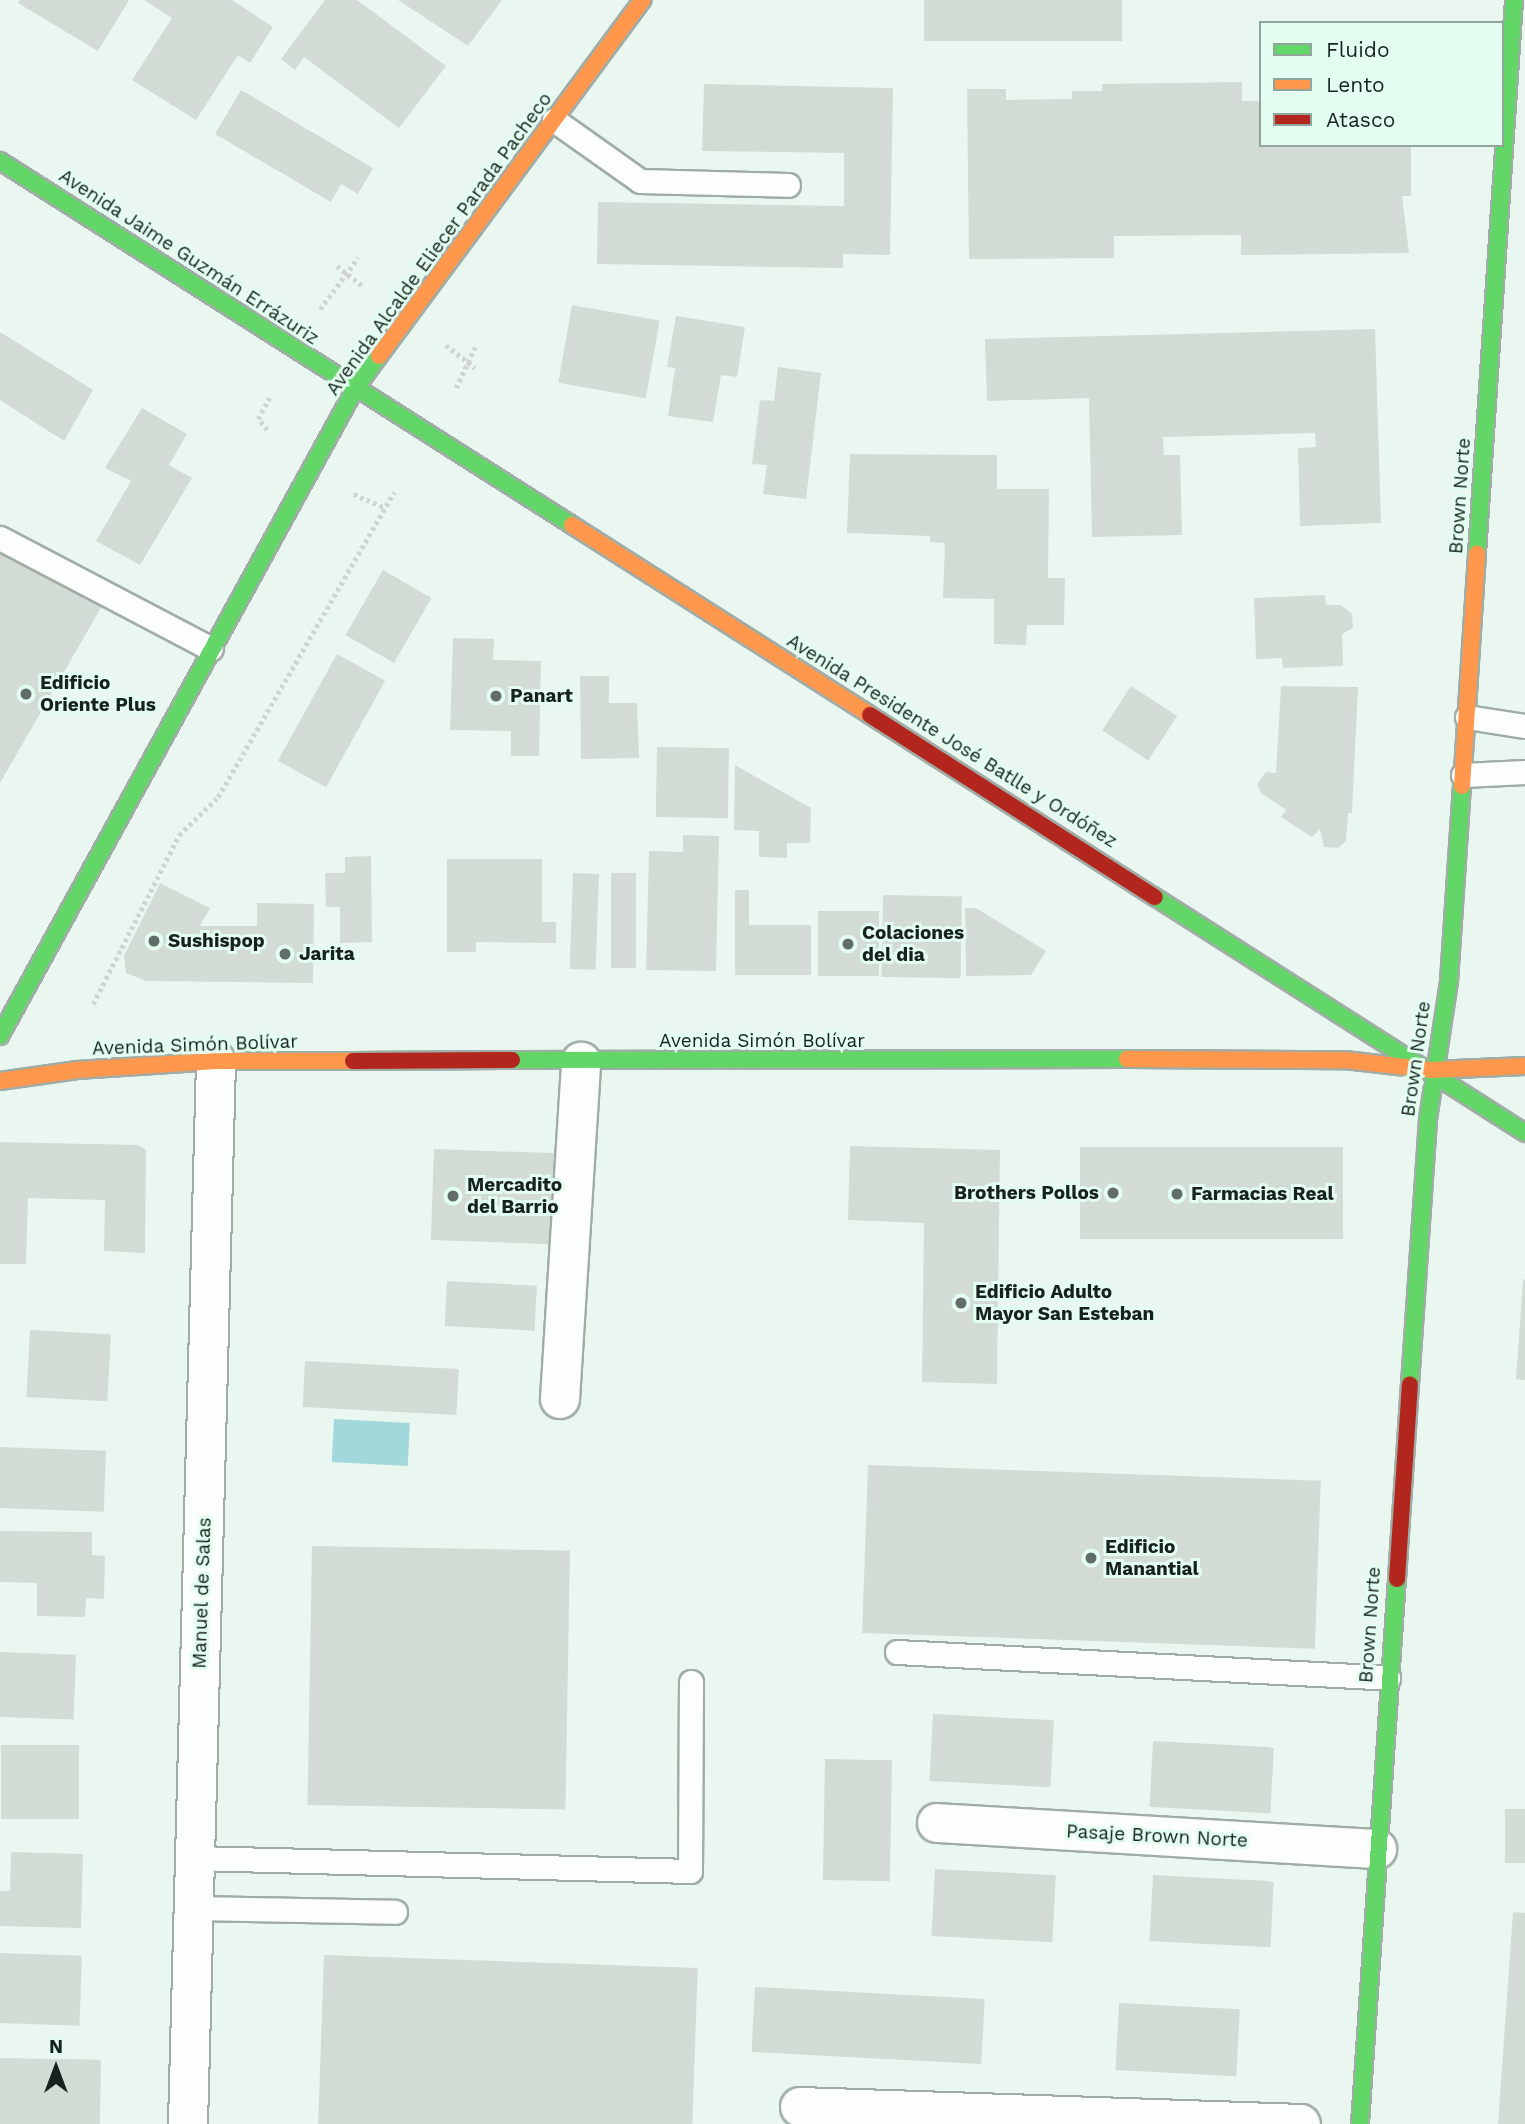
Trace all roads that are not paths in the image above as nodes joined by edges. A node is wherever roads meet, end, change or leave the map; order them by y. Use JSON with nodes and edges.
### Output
{"nodes":[{"id":1,"x":642,"y":0,"type":"edge"},
{"id":2,"x":1514,"y":0,"type":"edge"},
{"id":3,"x":554,"y":120,"type":"junction"},
{"id":4,"x":0,"y":161,"type":"edge"},
{"id":5,"x":788,"y":185,"type":"dead end"},
{"id":6,"x":355,"y":389,"type":"junction"},
{"id":7,"x":0,"y":538,"type":"edge"},
{"id":8,"x":212,"y":649,"type":"junction"},
{"id":9,"x":1467,"y":717,"type":"junction"},
{"id":10,"x":1525,"y":726,"type":"edge"},
{"id":11,"x":1525,"y":772,"type":"edge"},
{"id":12,"x":1463,"y":775,"type":"junction"},
{"id":13,"x":0,"y":1036,"type":"edge"},
{"id":14,"x":216,"y":1061,"type":"junction"},
{"id":15,"x":581,"y":1062,"type":"junction"},
{"id":16,"x":1525,"y":1066,"type":"edge"},
{"id":17,"x":1432,"y":1070,"type":"junction"},
{"id":18,"x":0,"y":1081,"type":"edge"},
{"id":19,"x":1525,"y":1133,"type":"edge"},
{"id":20,"x":560,"y":1399,"type":"dead end"},
{"id":21,"x":897,"y":1652,"type":"dead end"},
{"id":22,"x":1388,"y":1678,"type":"junction"},
{"id":23,"x":691,"y":1682,"type":"dead end"},
{"id":24,"x":937,"y":1824,"type":"dead end"},
{"id":25,"x":1377,"y":1849,"type":"junction"},
{"id":26,"x":195,"y":1858,"type":"junction"},
{"id":27,"x":193,"y":1908,"type":"junction"},
{"id":28,"x":395,"y":1912,"type":"dead end"},
{"id":29,"x":800,"y":2107,"type":"dead end"},
{"id":30,"x":188,"y":2124,"type":"edge"},
{"id":31,"x":1301,"y":2124,"type":"edge"},
{"id":32,"x":1360,"y":2124,"type":"edge"}],
"edges":[{"from":1,"to":3,"type":"street","name":"Avenida Alcalde Eliecer Parada Pacheco"},
{"from":2,"to":9,"type":"street","name":"Brown Norte"},
{"from":3,"to":5,"type":"lane"},
{"from":3,"to":6,"type":"street","name":"Avenida Alcalde Eliecer Parada Pacheco"},
{"from":4,"to":6,"type":"street","name":"Avenida Jaime Guzmán Errázuriz"},
{"from":6,"to":8,"type":"street","name":"Avenida Alcalde Eliecer Parada Pacheco"},
{"from":6,"to":17,"type":"street","name":"Avenida Presidente José Batlle y Ordóñez"},
{"from":7,"to":8,"type":"lane"},
{"from":8,"to":13,"type":"street","name":"Avenida Alcalde Eliecer Parada Pacheco"},
{"from":9,"to":10,"type":"lane"},
{"from":9,"to":12,"type":"street","name":"Brown Norte"},
{"from":11,"to":12,"type":"lane"},
{"from":12,"to":17,"type":"street","name":"Brown Norte"},
{"from":14,"to":15,"type":"street","name":"Avenida Simón Bolívar"},
{"from":14,"to":18,"type":"street","name":"Avenida Simón Bolívar"},
{"from":14,"to":26,"type":"street","name":"Manuel de Salas"},
{"from":15,"to":17,"type":"street","name":"Avenida Simón Bolívar"},
{"from":15,"to":20,"type":"street"},
{"from":16,"to":17,"type":"street","name":"Avenida Simón Bolívar"},
{"from":17,"to":19,"type":"street","name":"Avenida Presidente José Batlle y Ordóñez"},
{"from":17,"to":22,"type":"street","name":"Brown Norte"},
{"from":21,"to":22,"type":"lane"},
{"from":22,"to":25,"type":"street","name":"Brown Norte"},
{"from":23,"to":26,"type":"lane"},
{"from":24,"to":25,"type":"street","name":"Pasaje Brown Norte"},
{"from":25,"to":32,"type":"street","name":"Brown Norte"},
{"from":26,"to":27,"type":"street","name":"Manuel de Salas"},
{"from":27,"to":28,"type":"lane"},
{"from":27,"to":30,"type":"street","name":"Manuel de Salas"},
{"from":29,"to":31,"type":"street"}]}
